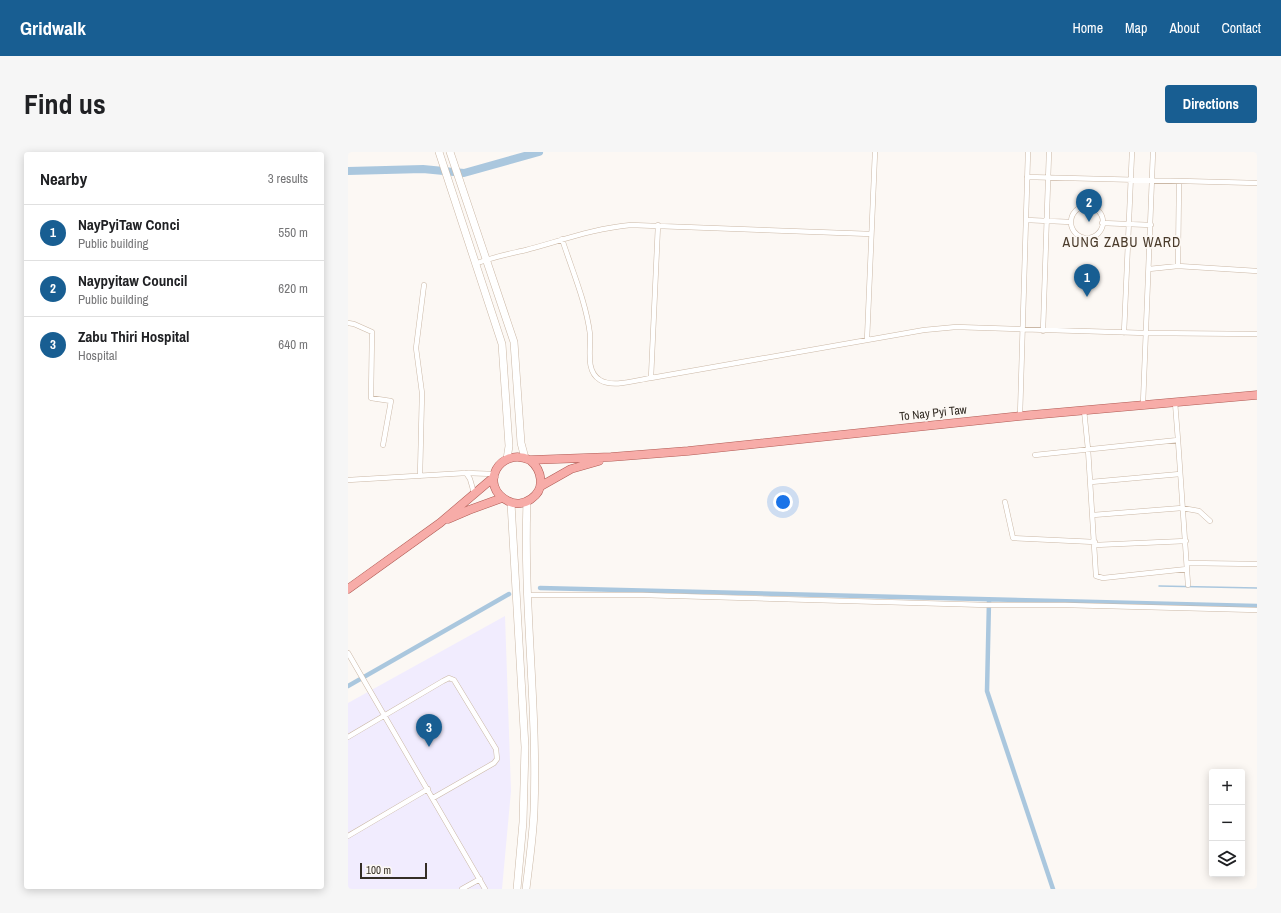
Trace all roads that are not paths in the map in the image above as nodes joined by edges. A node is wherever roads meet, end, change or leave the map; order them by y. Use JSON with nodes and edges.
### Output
{"nodes":[{"id":1,"x":875,"y":152,"type":"edge"},
{"id":2,"x":1028,"y":152,"type":"edge"},
{"id":3,"x":1050,"y":152,"type":"edge"},
{"id":4,"x":1132,"y":152,"type":"edge"},
{"id":5,"x":1153,"y":152,"type":"edge"},
{"id":6,"x":450,"y":153,"type":"edge"},
{"id":7,"x":439,"y":154,"type":"edge"},
{"id":8,"x":1027,"y":177,"type":"junction"},
{"id":9,"x":1049,"y":177,"type":"junction"},
{"id":10,"x":1130,"y":181,"type":"junction"},
{"id":11,"x":1152,"y":181,"type":"junction"},
{"id":12,"x":1179,"y":182,"type":"junction"},
{"id":13,"x":1257,"y":183,"type":"edge"},
{"id":14,"x":1026,"y":220,"type":"junction"},
{"id":15,"x":1047,"y":220,"type":"junction"},
{"id":16,"x":1071,"y":222,"type":"junction"},
{"id":17,"x":1102,"y":223,"type":"junction"},
{"id":18,"x":1128,"y":224,"type":"junction"},
{"id":19,"x":658,"y":225,"type":"junction"},
{"id":20,"x":1151,"y":225,"type":"junction"},
{"id":21,"x":871,"y":234,"type":"junction"},
{"id":22,"x":562,"y":239,"type":"junction"},
{"id":23,"x":487,"y":259,"type":"junction"},
{"id":24,"x":475,"y":264,"type":"junction"},
{"id":25,"x":1178,"y":266,"type":"junction"},
{"id":26,"x":1149,"y":269,"type":"junction"},
{"id":27,"x":1257,"y":271,"type":"edge"},
{"id":28,"x":424,"y":285,"type":"dead end"},
{"id":29,"x":498,"y":294,"type":"junction"},
{"id":30,"x":487,"y":298,"type":"junction"},
{"id":31,"x":348,"y":323,"type":"edge"},
{"id":32,"x":1022,"y":330,"type":"junction"},
{"id":33,"x":1043,"y":331,"type":"junction"},
{"id":34,"x":1124,"y":333,"type":"junction"},
{"id":35,"x":1146,"y":333,"type":"junction"},
{"id":36,"x":1257,"y":334,"type":"edge"},
{"id":37,"x":867,"y":340,"type":"junction"},
{"id":38,"x":651,"y":378,"type":"junction"},
{"id":39,"x":1257,"y":395,"type":"edge"},
{"id":40,"x":1175,"y":402,"type":"junction"},
{"id":41,"x":1143,"y":404,"type":"junction"},
{"id":42,"x":1084,"y":410,"type":"junction"},
{"id":43,"x":1020,"y":416,"type":"junction"},
{"id":44,"x":1178,"y":440,"type":"junction"},
{"id":45,"x":383,"y":446,"type":"dead end"},
{"id":46,"x":1088,"y":449,"type":"junction"},
{"id":47,"x":1035,"y":455,"type":"dead end"},
{"id":48,"x":611,"y":457,"type":"junction"},
{"id":49,"x":507,"y":459,"type":"junction"},
{"id":50,"x":527,"y":459,"type":"junction"},
{"id":51,"x":466,"y":473,"type":"junction"},
{"id":52,"x":1180,"y":474,"type":"junction"},
{"id":53,"x":420,"y":476,"type":"junction"},
{"id":54,"x":494,"y":476,"type":"junction"},
{"id":55,"x":348,"y":480,"type":"edge"},
{"id":56,"x":1091,"y":482,"type":"junction"},
{"id":57,"x":540,"y":486,"type":"junction"},
{"id":58,"x":474,"y":493,"type":"junction"},
{"id":59,"x":502,"y":498,"type":"junction"},
{"id":60,"x":527,"y":502,"type":"junction"},
{"id":61,"x":1005,"y":502,"type":"dead end"},
{"id":62,"x":511,"y":503,"type":"junction"},
{"id":63,"x":1182,"y":508,"type":"junction"},
{"id":64,"x":1093,"y":515,"type":"junction"},
{"id":65,"x":1210,"y":521,"type":"dead end"},
{"id":66,"x":440,"y":523,"type":"junction"},
{"id":67,"x":1186,"y":541,"type":"junction"},
{"id":68,"x":1095,"y":543,"type":"junction"},
{"id":69,"x":1187,"y":563,"type":"junction"},
{"id":70,"x":1257,"y":564,"type":"edge"},
{"id":71,"x":1187,"y":569,"type":"junction"},
{"id":72,"x":1188,"y":585,"type":"dead end"},
{"id":73,"x":348,"y":590,"type":"edge"},
{"id":74,"x":528,"y":595,"type":"junction"},
{"id":75,"x":1257,"y":610,"type":"edge"},
{"id":76,"x":348,"y":653,"type":"edge"},
{"id":77,"x":384,"y":716,"type":"junction"},
{"id":78,"x":348,"y":737,"type":"edge"},
{"id":79,"x":428,"y":789,"type":"junction"},
{"id":80,"x":433,"y":798,"type":"junction"},
{"id":81,"x":348,"y":836,"type":"edge"},
{"id":82,"x":480,"y":879,"type":"junction"},
{"id":83,"x":462,"y":889,"type":"edge"},
{"id":84,"x":485,"y":889,"type":"edge"},
{"id":85,"x":517,"y":889,"type":"edge"},
{"id":86,"x":526,"y":889,"type":"edge"}],
"edges":[{"from":1,"to":21,"type":"street"},
{"from":2,"to":8,"type":"street"},
{"from":3,"to":9,"type":"street"},
{"from":4,"to":10,"type":"street"},
{"from":5,"to":11,"type":"street"},
{"from":6,"to":23,"type":"main road"},
{"from":7,"to":24,"type":"main road"},
{"from":8,"to":9,"type":"street"},
{"from":8,"to":14,"type":"street"},
{"from":9,"to":10,"type":"street"},
{"from":9,"to":15,"type":"street"},
{"from":10,"to":11,"type":"street"},
{"from":10,"to":18,"type":"street"},
{"from":11,"to":12,"type":"street"},
{"from":11,"to":20,"type":"street"},
{"from":12,"to":13,"type":"street"},
{"from":12,"to":25,"type":"street"},
{"from":14,"to":15,"type":"street"},
{"from":14,"to":32,"type":"street"},
{"from":15,"to":16,"type":"street"},
{"from":15,"to":33,"type":"street"},
{"from":16,"to":17,"type":"street"},
{"from":16,"to":17,"type":"street"},
{"from":17,"to":18,"type":"street"},
{"from":18,"to":20,"type":"street"},
{"from":18,"to":34,"type":"street"},
{"from":19,"to":21,"type":"street"},
{"from":19,"to":22,"type":"street"},
{"from":19,"to":38,"type":"street"},
{"from":20,"to":26,"type":"street"},
{"from":21,"to":37,"type":"street"},
{"from":22,"to":23,"type":"street"},
{"from":22,"to":38,"type":"street"},
{"from":23,"to":24,"type":"street"},
{"from":23,"to":29,"type":"main road"},
{"from":24,"to":30,"type":"main road"},
{"from":25,"to":26,"type":"street"},
{"from":25,"to":27,"type":"street"},
{"from":26,"to":35,"type":"street"},
{"from":28,"to":53,"type":"street"},
{"from":29,"to":30,"type":"street"},
{"from":29,"to":50,"type":"main road"},
{"from":30,"to":49,"type":"main road"},
{"from":31,"to":45,"type":"street"},
{"from":32,"to":33,"type":"street"},
{"from":32,"to":37,"type":"street"},
{"from":32,"to":43,"type":"street"},
{"from":33,"to":34,"type":"street"},
{"from":34,"to":35,"type":"street"},
{"from":35,"to":36,"type":"street"},
{"from":35,"to":41,"type":"street"},
{"from":37,"to":38,"type":"street"},
{"from":39,"to":40,"type":"main road","name":"To Nay Pyi Taw"},
{"from":40,"to":41,"type":"main road","name":"To Nay Pyi Taw"},
{"from":40,"to":44,"type":"street"},
{"from":41,"to":42,"type":"main road","name":"To Nay Pyi Taw"},
{"from":42,"to":43,"type":"main road","name":"To Nay Pyi Taw"},
{"from":42,"to":46,"type":"street"},
{"from":43,"to":48,"type":"main road","name":"To Nay Pyi Taw"},
{"from":44,"to":46,"type":"street"},
{"from":44,"to":52,"type":"street"},
{"from":46,"to":47,"type":"street"},
{"from":46,"to":56,"type":"street"},
{"from":48,"to":50,"type":"main road"},
{"from":48,"to":57,"type":"main road"},
{"from":49,"to":50,"type":"main road"},
{"from":49,"to":54,"type":"main road"},
{"from":50,"to":57,"type":"main road"},
{"from":51,"to":53,"type":"street"},
{"from":51,"to":54,"type":"street"},
{"from":51,"to":58,"type":"street"},
{"from":52,"to":56,"type":"street"},
{"from":52,"to":63,"type":"street"},
{"from":53,"to":55,"type":"street"},
{"from":54,"to":58,"type":"main road"},
{"from":54,"to":59,"type":"main road"},
{"from":56,"to":64,"type":"street"},
{"from":57,"to":60,"type":"main road"},
{"from":58,"to":66,"type":"main road"},
{"from":59,"to":62,"type":"main road"},
{"from":59,"to":66,"type":"main road"},
{"from":60,"to":62,"type":"main road"},
{"from":60,"to":74,"type":"main road"},
{"from":61,"to":68,"type":"street"},
{"from":62,"to":85,"type":"main road"},
{"from":63,"to":64,"type":"street"},
{"from":63,"to":65,"type":"street"},
{"from":63,"to":67,"type":"street"},
{"from":64,"to":68,"type":"street"},
{"from":66,"to":73,"type":"main road"},
{"from":67,"to":68,"type":"street"},
{"from":67,"to":69,"type":"street"},
{"from":68,"to":71,"type":"street"},
{"from":69,"to":70,"type":"street"},
{"from":69,"to":71,"type":"street"},
{"from":71,"to":72,"type":"street"},
{"from":74,"to":75,"type":"street"},
{"from":74,"to":86,"type":"main road"},
{"from":76,"to":77,"type":"street"},
{"from":77,"to":78,"type":"street"},
{"from":77,"to":79,"type":"street"},
{"from":77,"to":80,"type":"street"},
{"from":79,"to":80,"type":"street"},
{"from":79,"to":81,"type":"street"},
{"from":80,"to":82,"type":"street"},
{"from":82,"to":83,"type":"street"},
{"from":82,"to":84,"type":"street"}]}
